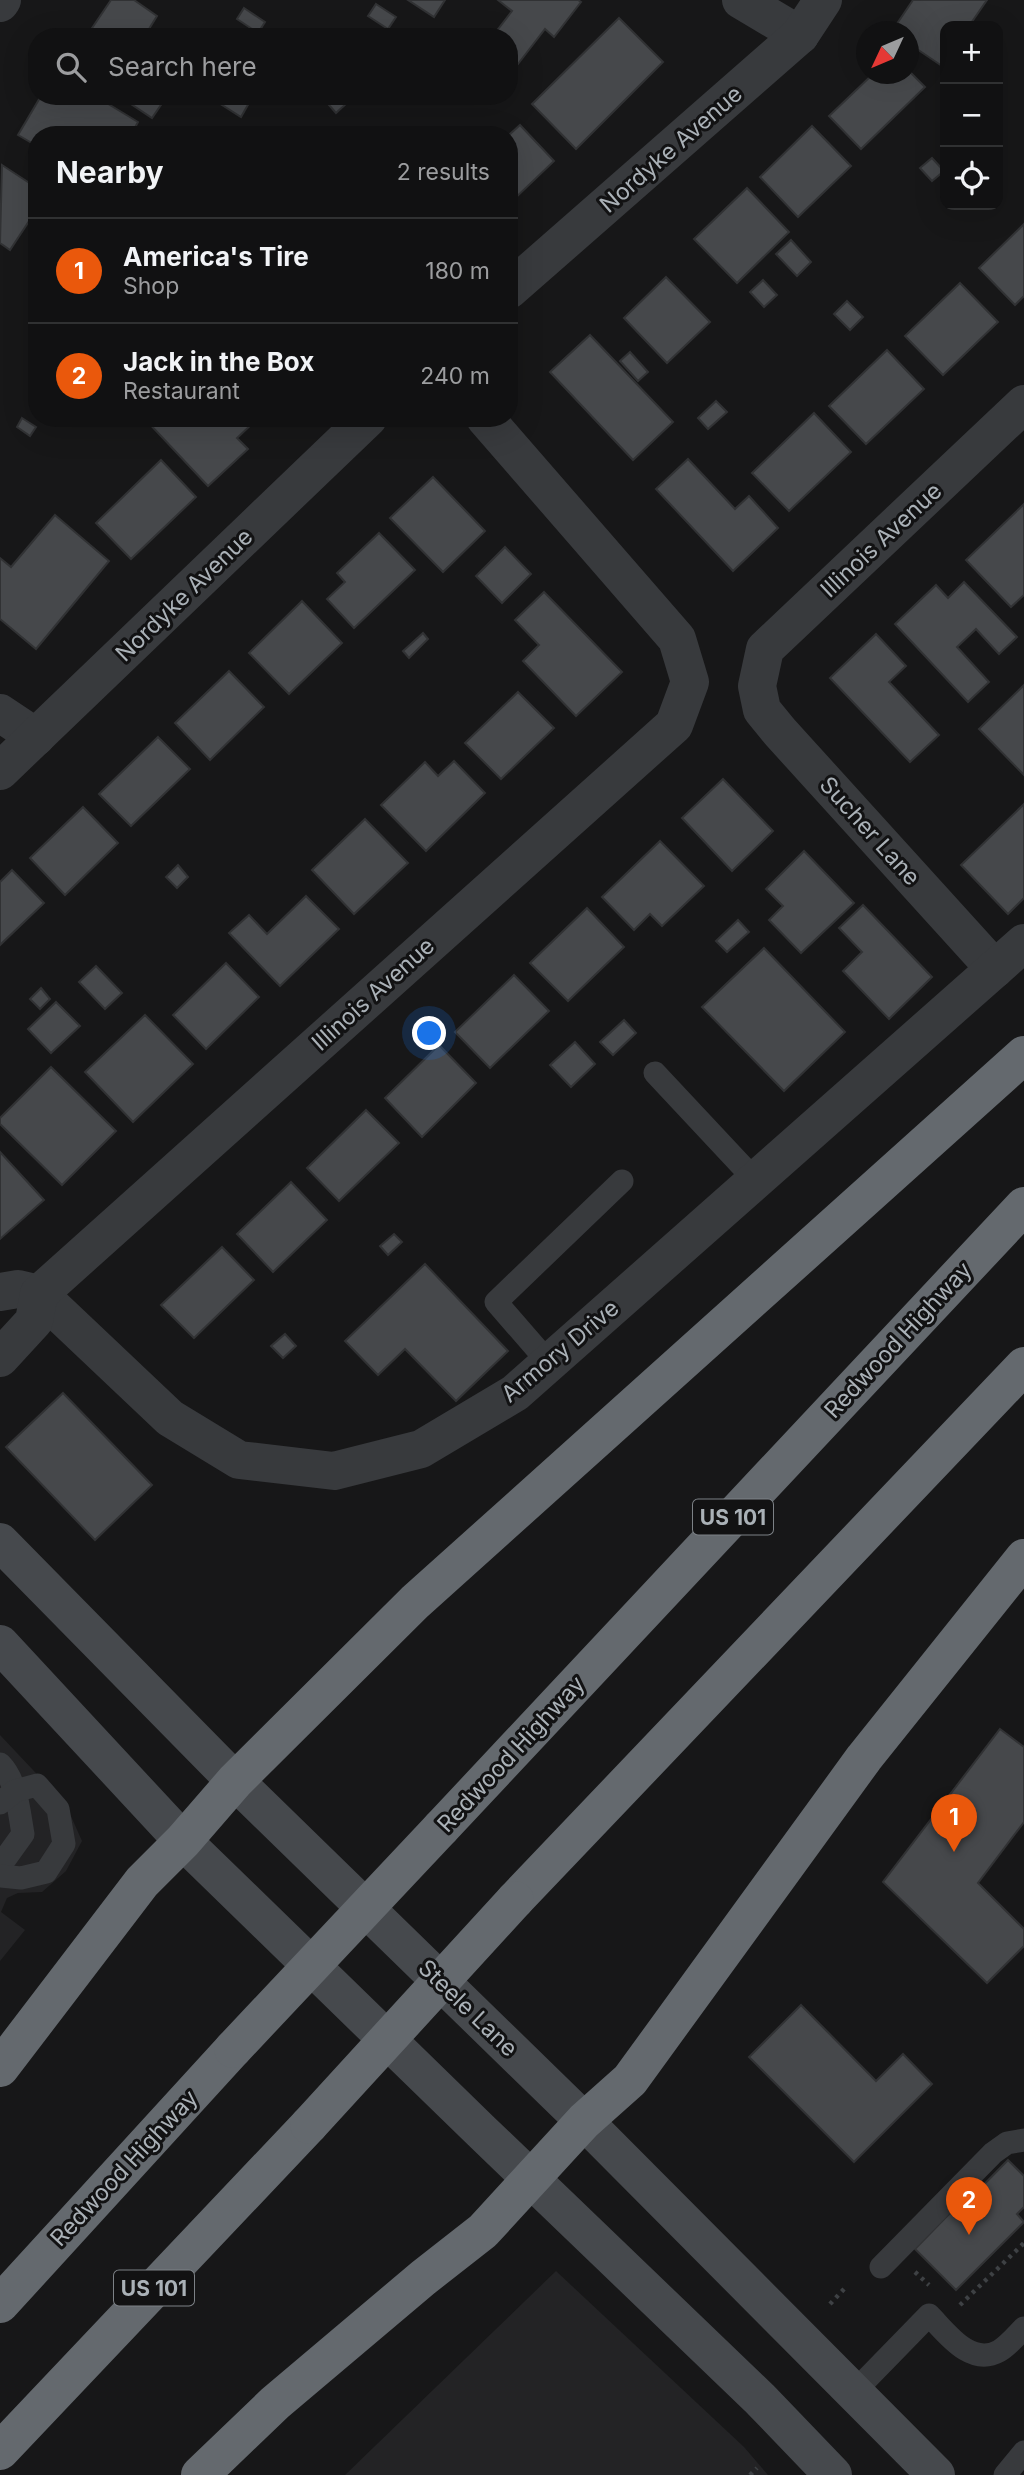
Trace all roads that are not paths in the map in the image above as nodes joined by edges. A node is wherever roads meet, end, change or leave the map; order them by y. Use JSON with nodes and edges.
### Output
{"nodes":[{"id":1,"x":741,"y":0,"type":"edge"},
{"id":2,"x":823,"y":0,"type":"edge"},
{"id":3,"x":800,"y":35,"type":"junction"},
{"id":4,"x":518,"y":282,"type":"edge"},
{"id":5,"x":1024,"y":404,"type":"edge"},
{"id":6,"x":359,"y":427,"type":"edge"},
{"id":7,"x":493,"y":427,"type":"edge"},
{"id":8,"x":757,"y":686,"type":"joint"},
{"id":9,"x":0,"y":713,"type":"edge"},
{"id":10,"x":36,"y":737,"type":"junction"},
{"id":11,"x":0,"y":771,"type":"edge"},
{"id":12,"x":1024,"y":943,"type":"edge"},
{"id":13,"x":995,"y":969,"type":"junction"},
{"id":14,"x":1024,"y":1055,"type":"edge"},
{"id":15,"x":655,"y":1073,"type":"dead end"},
{"id":16,"x":622,"y":1181,"type":"dead end"},
{"id":17,"x":756,"y":1181,"type":"junction"},
{"id":18,"x":1024,"y":1206,"type":"edge"},
{"id":19,"x":0,"y":1292,"type":"edge"},
{"id":20,"x":39,"y":1294,"type":"junction"},
{"id":21,"x":0,"y":1358,"type":"edge"},
{"id":22,"x":550,"y":1363,"type":"junction"},
{"id":23,"x":1024,"y":1366,"type":"edge"},
{"id":24,"x":0,"y":1542,"type":"edge"},
{"id":25,"x":1024,"y":1558,"type":"edge"},
{"id":26,"x":0,"y":1644,"type":"edge"},
{"id":27,"x":2,"y":1765,"type":"edge"},
{"id":28,"x":235,"y":1782,"type":"junction"},
{"id":29,"x":7,"y":1797,"type":"edge"},
{"id":30,"x":183,"y":1841,"type":"junction"},
{"id":31,"x":0,"y":1866,"type":"edge"},
{"id":32,"x":0,"y":1876,"type":"edge"},
{"id":33,"x":0,"y":2068,"type":"edge"},
{"id":34,"x":584,"y":2121,"type":"junction"},
{"id":35,"x":1024,"y":2140,"type":"edge"},
{"id":36,"x":530,"y":2179,"type":"junction"},
{"id":37,"x":881,"y":2267,"type":"dead end"},
{"id":38,"x":0,"y":2304,"type":"edge"},
{"id":39,"x":1024,"y":2328,"type":"edge"},
{"id":40,"x":853,"y":2393,"type":"junction"},
{"id":41,"x":0,"y":2451,"type":"edge"},
{"id":42,"x":1024,"y":2452,"type":"edge"},
{"id":43,"x":200,"y":2475,"type":"edge"},
{"id":44,"x":833,"y":2475,"type":"edge"},
{"id":45,"x":936,"y":2475,"type":"edge"},
{"id":46,"x":1005,"y":2475,"type":"edge"}],
"edges":[{"from":1,"to":3,"type":"street"},
{"from":2,"to":3,"type":"street","name":"Nordyke Avenue"},
{"from":3,"to":4,"type":"street","name":"Nordyke Avenue"},
{"from":5,"to":8,"type":"street","name":"Illinois Avenue"},
{"from":6,"to":10,"type":"street","name":"Nordyke Avenue"},
{"from":7,"to":20,"type":"street","name":"Illinois Avenue"},
{"from":8,"to":13,"type":"street","name":"Sucher Lane"},
{"from":9,"to":10,"type":"street"},
{"from":10,"to":11,"type":"street","name":"Nordyke Avenue"},
{"from":12,"to":13,"type":"street","name":"Armory Drive"},
{"from":13,"to":17,"type":"street","name":"Armory Drive"},
{"from":14,"to":28,"type":"highway"},
{"from":15,"to":17,"type":"lane"},
{"from":16,"to":22,"type":"lane"},
{"from":17,"to":22,"type":"street","name":"Armory Drive"},
{"from":18,"to":38,"type":"highway","name":"Redwood Highway","number":"US 101","bridge":true},
{"from":19,"to":20,"type":"street"},
{"from":20,"to":21,"type":"street"},
{"from":20,"to":22,"type":"street","name":"Armory Drive"},
{"from":23,"to":41,"type":"highway","number":"US 101","bridge":true},
{"from":24,"to":28,"type":"main road","name":"Steele Lane"},
{"from":25,"to":34,"type":"highway"},
{"from":26,"to":30,"type":"main road"},
{"from":27,"to":29,"type":"lane"},
{"from":28,"to":30,"type":"highway"},
{"from":28,"to":34,"type":"main road","name":"Steele Lane"},
{"from":29,"to":31,"type":"lane"},
{"from":29,"to":32,"type":"lane"},
{"from":30,"to":33,"type":"highway"},
{"from":30,"to":36,"type":"main road"},
{"from":34,"to":36,"type":"highway"},
{"from":34,"to":40,"type":"main road","name":"Steele Lane"},
{"from":35,"to":37,"type":"lane"},
{"from":36,"to":43,"type":"highway"},
{"from":36,"to":44,"type":"main road"},
{"from":39,"to":40,"type":"lane"},
{"from":40,"to":45,"type":"main road","name":"Steele Lane"},
{"from":42,"to":46,"type":"lane"}]}
